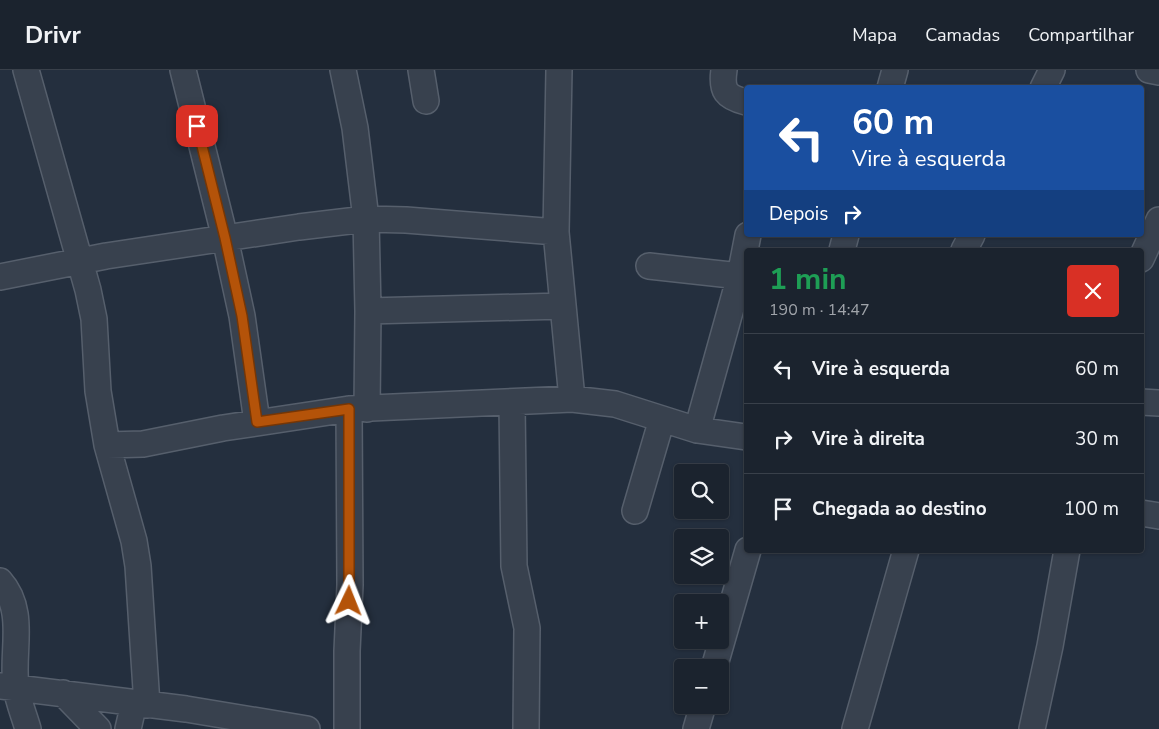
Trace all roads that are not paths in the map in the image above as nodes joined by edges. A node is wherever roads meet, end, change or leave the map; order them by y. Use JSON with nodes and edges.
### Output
{"nodes":[{"id":1,"x":26,"y":70,"type":"edge"},
{"id":2,"x":183,"y":70,"type":"edge"},
{"id":3,"x":343,"y":70,"type":"edge"},
{"id":4,"x":421,"y":70,"type":"edge"},
{"id":5,"x":559,"y":70,"type":"edge"},
{"id":6,"x":724,"y":70,"type":"edge"},
{"id":7,"x":895,"y":70,"type":"edge"},
{"id":8,"x":1149,"y":70,"type":"edge"},
{"id":9,"x":1159,"y":72,"type":"edge"},
{"id":10,"x":891,"y":85,"type":"edge"},
{"id":11,"x":426,"y":101,"type":"dead end"},
{"id":12,"x":744,"y":101,"type":"edge"},
{"id":13,"x":366,"y":219,"type":"junction"},
{"id":14,"x":1159,"y":220,"type":"edge"},
{"id":15,"x":556,"y":232,"type":"junction"},
{"id":16,"x":225,"y":238,"type":"junction"},
{"id":17,"x":1144,"y":253,"type":"edge"},
{"id":18,"x":744,"y":256,"type":"edge"},
{"id":19,"x":80,"y":261,"type":"junction"},
{"id":20,"x":649,"y":266,"type":"dead end"},
{"id":21,"x":740,"y":276,"type":"junction"},
{"id":22,"x":0,"y":277,"type":"edge"},
{"id":23,"x":562,"y":306,"type":"junction"},
{"id":24,"x":368,"y":311,"type":"junction"},
{"id":25,"x":572,"y":399,"type":"junction"},
{"id":26,"x":1144,"y":402,"type":"edge"},
{"id":27,"x":512,"y":403,"type":"junction"},
{"id":28,"x":1159,"y":404,"type":"edge"},
{"id":29,"x":358,"y":409,"type":"junction"},
{"id":30,"x":662,"y":418,"type":"junction"},
{"id":31,"x":257,"y":422,"type":"junction"},
{"id":32,"x":697,"y":430,"type":"junction"},
{"id":33,"x":744,"y":437,"type":"edge"},
{"id":34,"x":107,"y":445,"type":"junction"},
{"id":35,"x":635,"y":511,"type":"dead end"},
{"id":36,"x":1144,"y":514,"type":"edge"},
{"id":37,"x":1159,"y":516,"type":"edge"},
{"id":38,"x":747,"y":553,"type":"edge"},
{"id":39,"x":905,"y":553,"type":"edge"},
{"id":40,"x":1066,"y":553,"type":"edge"},
{"id":41,"x":0,"y":582,"type":"edge"},
{"id":42,"x":717,"y":659,"type":"edge"},
{"id":43,"x":8,"y":687,"type":"edge"},
{"id":44,"x":63,"y":693,"type":"junction"},
{"id":45,"x":140,"y":704,"type":"junction"},
{"id":46,"x":700,"y":714,"type":"edge"},
{"id":47,"x":188,"y":719,"type":"edge"},
{"id":48,"x":28,"y":729,"type":"edge"},
{"id":49,"x":98,"y":729,"type":"edge"},
{"id":50,"x":128,"y":729,"type":"edge"},
{"id":51,"x":307,"y":729,"type":"edge"},
{"id":52,"x":347,"y":729,"type":"edge"},
{"id":53,"x":526,"y":729,"type":"edge"},
{"id":54,"x":696,"y":729,"type":"edge"},
{"id":55,"x":855,"y":729,"type":"edge"},
{"id":56,"x":1032,"y":729,"type":"edge"}],
"edges":[{"from":1,"to":19,"type":"street"},
{"from":2,"to":16,"type":"street"},
{"from":3,"to":13,"type":"street"},
{"from":4,"to":11,"type":"street"},
{"from":5,"to":15,"type":"street"},
{"from":6,"to":12,"type":"street"},
{"from":7,"to":10,"type":"street"},
{"from":8,"to":9,"type":"street"},
{"from":13,"to":15,"type":"street"},
{"from":13,"to":16,"type":"street"},
{"from":13,"to":24,"type":"street"},
{"from":14,"to":17,"type":"street"},
{"from":15,"to":23,"type":"street"},
{"from":16,"to":19,"type":"street"},
{"from":16,"to":31,"type":"street"},
{"from":18,"to":21,"type":"street"},
{"from":19,"to":22,"type":"street"},
{"from":19,"to":34,"type":"street"},
{"from":20,"to":21,"type":"street"},
{"from":21,"to":32,"type":"street"},
{"from":23,"to":24,"type":"street"},
{"from":23,"to":25,"type":"street"},
{"from":24,"to":29,"type":"street"},
{"from":25,"to":27,"type":"street"},
{"from":25,"to":30,"type":"street"},
{"from":26,"to":28,"type":"street"},
{"from":27,"to":29,"type":"street"},
{"from":27,"to":53,"type":"street"},
{"from":29,"to":31,"type":"street"},
{"from":29,"to":52,"type":"street"},
{"from":30,"to":32,"type":"street"},
{"from":30,"to":35,"type":"street"},
{"from":31,"to":34,"type":"street"},
{"from":32,"to":33,"type":"street"},
{"from":34,"to":45,"type":"street"},
{"from":36,"to":37,"type":"street"},
{"from":38,"to":42,"type":"street"},
{"from":39,"to":55,"type":"street"},
{"from":40,"to":56,"type":"street"},
{"from":41,"to":43,"type":"street"},
{"from":43,"to":44,"type":"street"},
{"from":43,"to":48,"type":"street"},
{"from":44,"to":45,"type":"street"},
{"from":44,"to":49,"type":"street"},
{"from":45,"to":47,"type":"street"},
{"from":45,"to":50,"type":"street"},
{"from":46,"to":54,"type":"street"},
{"from":47,"to":51,"type":"street"}]}
